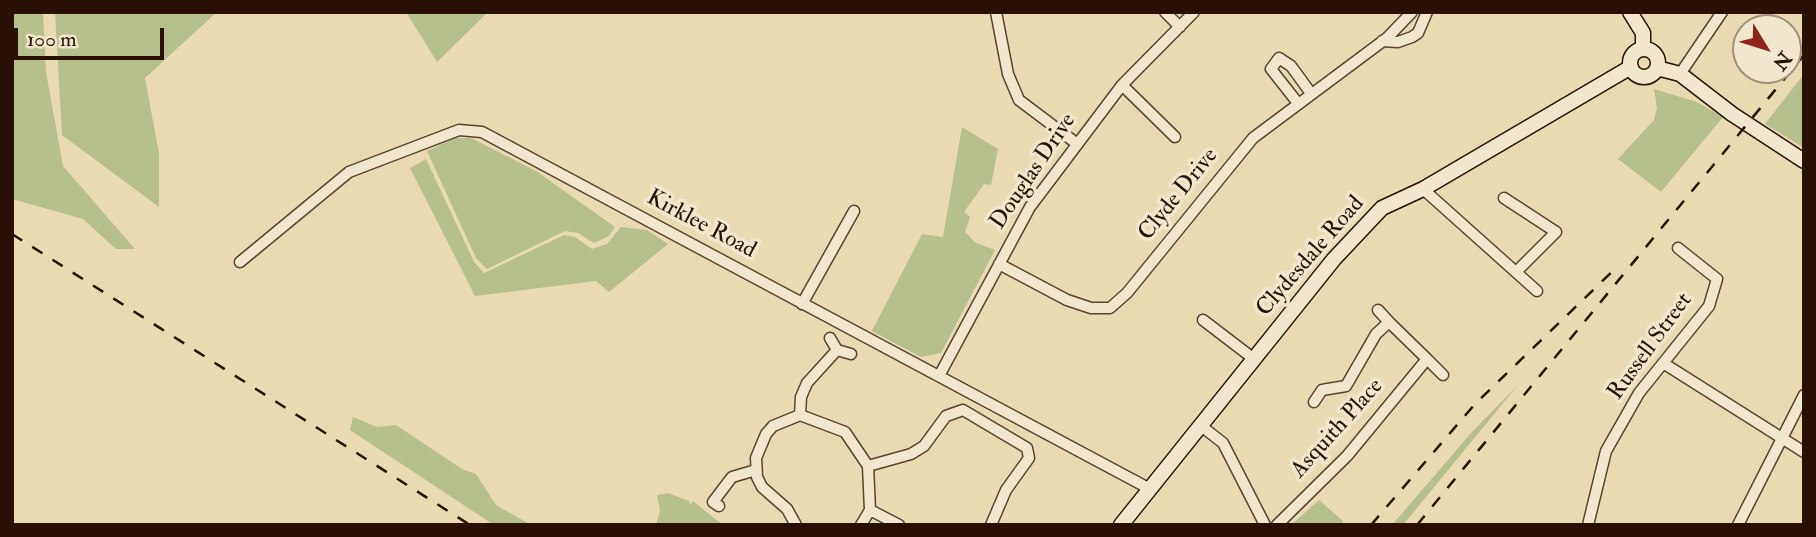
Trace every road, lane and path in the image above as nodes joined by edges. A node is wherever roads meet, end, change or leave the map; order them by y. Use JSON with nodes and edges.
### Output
{"nodes":[{"id":1,"x":996,"y":12,"type":"edge"},
{"id":2,"x":1165,"y":12,"type":"edge"},
{"id":3,"x":1194,"y":12,"type":"edge"},
{"id":4,"x":1395,"y":12,"type":"edge"},
{"id":5,"x":1427,"y":12,"type":"edge"},
{"id":6,"x":1630,"y":12,"type":"edge"},
{"id":7,"x":1722,"y":12,"type":"edge"},
{"id":8,"x":1410,"y":16,"type":"edge"},
{"id":9,"x":1180,"y":27,"type":"junction"},
{"id":10,"x":1382,"y":41,"type":"junction"},
{"id":11,"x":1643,"y":49,"type":"junction"},
{"id":12,"x":1631,"y":67,"type":"junction"},
{"id":13,"x":1657,"y":68,"type":"junction"},
{"id":14,"x":1680,"y":74,"type":"junction"},
{"id":15,"x":1122,"y":85,"type":"junction"},
{"id":16,"x":1310,"y":92,"type":"junction"},
{"id":17,"x":1297,"y":102,"type":"junction"},
{"id":18,"x":1175,"y":136,"type":"dead end"},
{"id":19,"x":1076,"y":143,"type":"junction"},
{"id":20,"x":1804,"y":161,"type":"edge"},
{"id":21,"x":1423,"y":189,"type":"junction"},
{"id":22,"x":1504,"y":198,"type":"dead end"},
{"id":23,"x":854,"y":211,"type":"dead end"},
{"id":24,"x":1678,"y":248,"type":"dead end"},
{"id":25,"x":240,"y":262,"type":"dead end"},
{"id":26,"x":999,"y":264,"type":"junction"},
{"id":27,"x":1516,"y":272,"type":"junction"},
{"id":28,"x":1537,"y":291,"type":"dead end"},
{"id":29,"x":803,"y":304,"type":"junction"},
{"id":30,"x":1378,"y":310,"type":"dead end"},
{"id":31,"x":1203,"y":320,"type":"dead end"},
{"id":32,"x":1389,"y":322,"type":"junction"},
{"id":33,"x":830,"y":338,"type":"dead end"},
{"id":34,"x":837,"y":351,"type":"junction"},
{"id":35,"x":851,"y":354,"type":"dead end"},
{"id":36,"x":1254,"y":359,"type":"junction"},
{"id":37,"x":1427,"y":359,"type":"junction"},
{"id":38,"x":1663,"y":363,"type":"junction"},
{"id":39,"x":1443,"y":375,"type":"dead end"},
{"id":40,"x":939,"y":376,"type":"junction"},
{"id":41,"x":1804,"y":396,"type":"edge"},
{"id":42,"x":1314,"y":402,"type":"dead end"},
{"id":43,"x":800,"y":415,"type":"junction"},
{"id":44,"x":1200,"y":425,"type":"junction"},
{"id":45,"x":1780,"y":438,"type":"junction"},
{"id":46,"x":1804,"y":452,"type":"edge"},
{"id":47,"x":868,"y":466,"type":"junction"},
{"id":48,"x":756,"y":470,"type":"junction"},
{"id":49,"x":1150,"y":489,"type":"junction"},
{"id":50,"x":719,"y":506,"type":"dead end"},
{"id":51,"x":870,"y":510,"type":"junction"},
{"id":52,"x":796,"y":525,"type":"edge"},
{"id":53,"x":860,"y":525,"type":"edge"},
{"id":54,"x":899,"y":525,"type":"edge"},
{"id":55,"x":991,"y":525,"type":"edge"},
{"id":56,"x":1121,"y":525,"type":"edge"},
{"id":57,"x":1265,"y":525,"type":"edge"},
{"id":58,"x":1277,"y":525,"type":"edge"},
{"id":59,"x":1588,"y":525,"type":"edge"},
{"id":60,"x":1738,"y":525,"type":"edge"}],
"edges":[{"from":1,"to":19,"type":"street"},
{"from":2,"to":9,"type":"street"},
{"from":3,"to":9,"type":"street","name":"Douglas Drive"},
{"from":4,"to":8,"type":"street"},
{"from":5,"to":10,"type":"street","name":"Clyde Drive"},
{"from":6,"to":11,"type":"main road"},
{"from":7,"to":14,"type":"street"},
{"from":8,"to":10,"type":"street","name":"Clyde Drive"},
{"from":9,"to":15,"type":"street","name":"Douglas Drive"},
{"from":10,"to":16,"type":"street","name":"Clyde Drive"},
{"from":11,"to":12,"type":"main road","name":"Clydesdale Road"},
{"from":11,"to":13,"type":"main road"},
{"from":12,"to":13,"type":"main road"},
{"from":12,"to":21,"type":"main road","name":"Clydesdale Road"},
{"from":13,"to":14,"type":"main road"},
{"from":14,"to":20,"type":"main road"},
{"from":15,"to":18,"type":"street"},
{"from":15,"to":19,"type":"street","name":"Douglas Drive"},
{"from":16,"to":17,"type":"street","name":"Clyde Drive"},
{"from":16,"to":17,"type":"street"},
{"from":17,"to":26,"type":"street","name":"Clyde Drive"},
{"from":19,"to":26,"type":"street","name":"Douglas Drive"},
{"from":21,"to":27,"type":"street"},
{"from":21,"to":36,"type":"main road","name":"Clydesdale Road"},
{"from":22,"to":27,"type":"street"},
{"from":23,"to":29,"type":"street"},
{"from":24,"to":38,"type":"street","name":"Russell Street"},
{"from":25,"to":29,"type":"street","name":"Kirklee Road"},
{"from":26,"to":40,"type":"street","name":"Douglas Drive"},
{"from":27,"to":28,"type":"street"},
{"from":29,"to":40,"type":"street","name":"Kirklee Road"},
{"from":30,"to":32,"type":"street"},
{"from":31,"to":36,"type":"street"},
{"from":32,"to":37,"type":"street"},
{"from":32,"to":42,"type":"street","name":"Asquith Place"},
{"from":33,"to":34,"type":"street"},
{"from":34,"to":35,"type":"street"},
{"from":34,"to":43,"type":"street"},
{"from":36,"to":44,"type":"main road","name":"Clydesdale Road"},
{"from":37,"to":39,"type":"street"},
{"from":37,"to":58,"type":"street","name":"Asquith Place"},
{"from":38,"to":45,"type":"street"},
{"from":38,"to":59,"type":"street","name":"Russell Street"},
{"from":40,"to":49,"type":"street","name":"Kirklee Road"},
{"from":41,"to":45,"type":"street"},
{"from":43,"to":47,"type":"street"},
{"from":43,"to":48,"type":"street"},
{"from":44,"to":49,"type":"main road","name":"Clydesdale Road"},
{"from":44,"to":57,"type":"street"},
{"from":45,"to":46,"type":"street"},
{"from":45,"to":60,"type":"street"},
{"from":47,"to":51,"type":"street"},
{"from":47,"to":55,"type":"street"},
{"from":48,"to":50,"type":"street"},
{"from":48,"to":52,"type":"street"},
{"from":49,"to":56,"type":"main road","name":"Clydesdale Road"},
{"from":51,"to":53,"type":"street"},
{"from":51,"to":54,"type":"street"}]}
